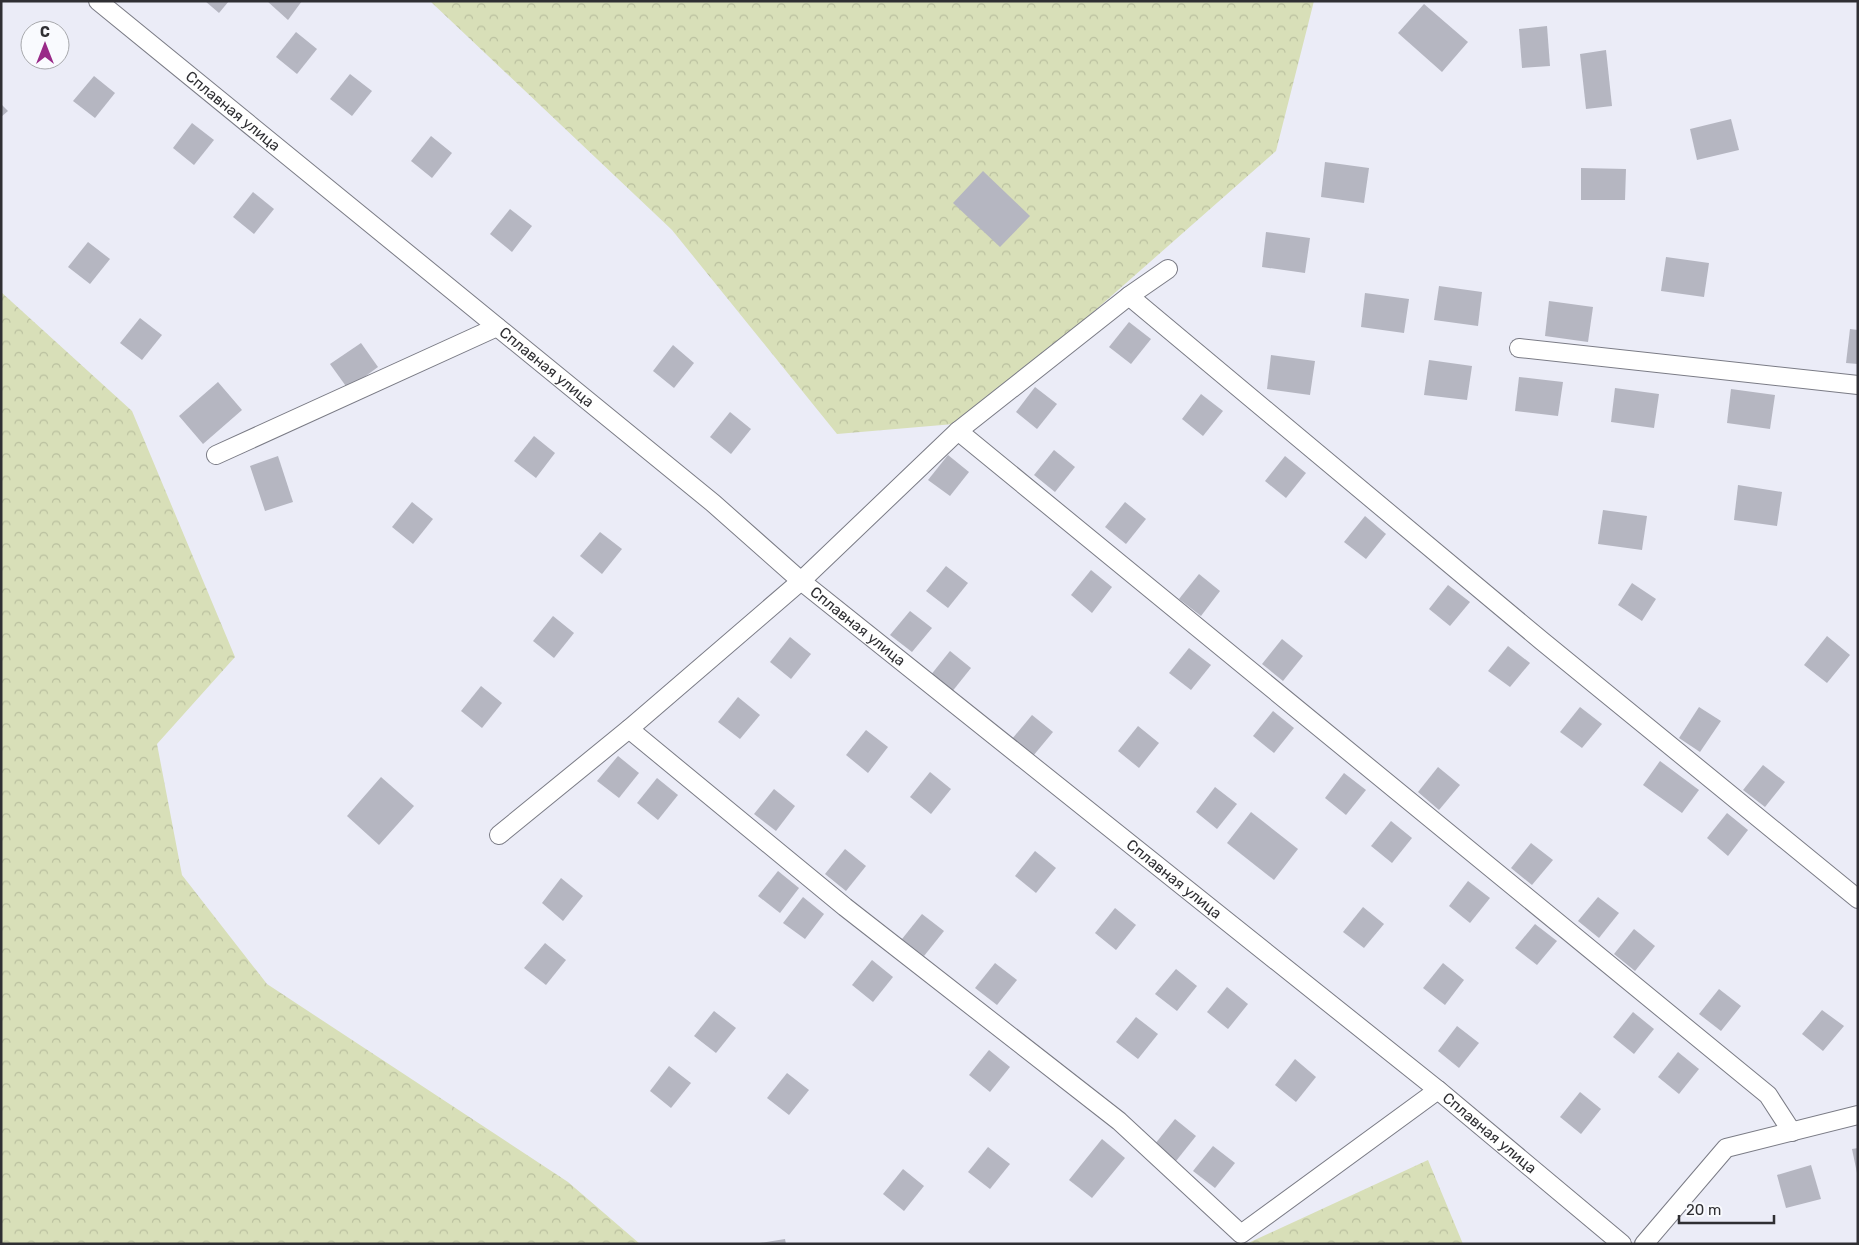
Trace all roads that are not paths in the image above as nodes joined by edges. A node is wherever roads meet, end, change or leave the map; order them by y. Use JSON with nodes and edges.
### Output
{"nodes":[{"id":1,"x":98,"y":1,"type":"edge"},
{"id":2,"x":1168,"y":269,"type":"dead end"},
{"id":3,"x":1129,"y":296,"type":"junction"},
{"id":4,"x":497,"y":327,"type":"junction"},
{"id":5,"x":1519,"y":348,"type":"dead end"},
{"id":6,"x":1858,"y":385,"type":"edge"},
{"id":7,"x":958,"y":431,"type":"junction"},
{"id":8,"x":216,"y":455,"type":"dead end"},
{"id":9,"x":801,"y":581,"type":"junction"},
{"id":10,"x":629,"y":729,"type":"junction"},
{"id":11,"x":499,"y":835,"type":"dead end"},
{"id":12,"x":1858,"y":899,"type":"edge"},
{"id":13,"x":1438,"y":1090,"type":"junction"},
{"id":14,"x":1858,"y":1115,"type":"edge"},
{"id":15,"x":1792,"y":1132,"type":"junction"},
{"id":16,"x":1622,"y":1244,"type":"edge"},
{"id":17,"x":1644,"y":1244,"type":"edge"}],
"edges":[{"from":1,"to":4,"type":"lane","name":"Сплавная улица"},
{"from":2,"to":3,"type":"lane"},
{"from":3,"to":7,"type":"lane"},
{"from":3,"to":12,"type":"lane"},
{"from":4,"to":8,"type":"lane"},
{"from":4,"to":9,"type":"lane","name":"Сплавная улица"},
{"from":5,"to":6,"type":"lane"},
{"from":7,"to":9,"type":"lane"},
{"from":7,"to":15,"type":"lane"},
{"from":9,"to":10,"type":"lane"},
{"from":9,"to":13,"type":"lane","name":"Сплавная улица"},
{"from":10,"to":11,"type":"lane"},
{"from":10,"to":13,"type":"lane"},
{"from":13,"to":16,"type":"lane","name":"Сплавная улица"},
{"from":14,"to":15,"type":"lane"},
{"from":15,"to":17,"type":"lane"}]}
